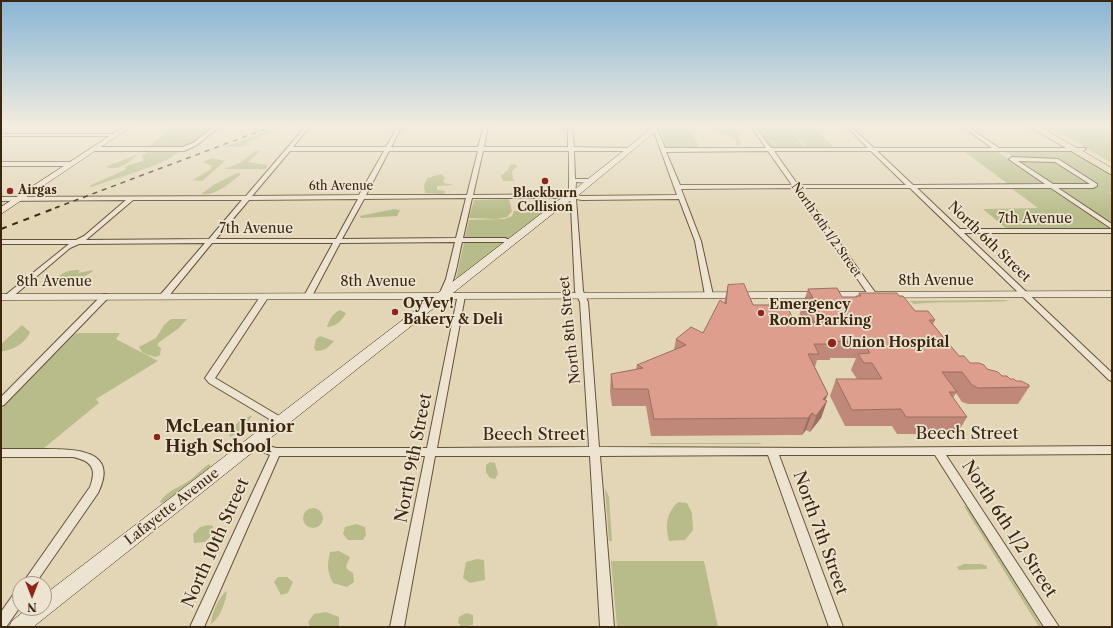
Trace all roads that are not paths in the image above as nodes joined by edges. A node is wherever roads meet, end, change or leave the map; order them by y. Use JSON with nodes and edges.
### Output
{"nodes":[{"id":1,"x":84,"y":155,"type":"edge"},
{"id":2,"x":284,"y":155,"type":"edge"},
{"id":3,"x":385,"y":155,"type":"edge"},
{"id":4,"x":479,"y":155,"type":"edge"},
{"id":5,"x":571,"y":155,"type":"edge"},
{"id":6,"x":622,"y":155,"type":"edge"},
{"id":7,"x":666,"y":155,"type":"edge"},
{"id":8,"x":774,"y":155,"type":"edge"},
{"id":9,"x":880,"y":155,"type":"edge"},
{"id":10,"x":1007,"y":155,"type":"edge"},
{"id":11,"x":1087,"y":155,"type":"edge"},
{"id":12,"x":1091,"y":155,"type":"edge"},
{"id":13,"x":1013,"y":159,"type":"junction"},
{"id":14,"x":1,"y":164,"type":"edge"},
{"id":15,"x":71,"y":164,"type":"junction"},
{"id":16,"x":1112,"y":166,"type":"edge"},
{"id":17,"x":1112,"y":172,"type":"edge"},
{"id":18,"x":573,"y":180,"type":"junction"},
{"id":19,"x":590,"y":181,"type":"junction"},
{"id":20,"x":796,"y":186,"type":"junction"},
{"id":21,"x":912,"y":186,"type":"junction"},
{"id":22,"x":1052,"y":186,"type":"junction"},
{"id":23,"x":678,"y":187,"type":"junction"},
{"id":24,"x":682,"y":197,"type":"junction"},
{"id":25,"x":132,"y":198,"type":"junction"},
{"id":26,"x":247,"y":198,"type":"junction"},
{"id":27,"x":361,"y":198,"type":"junction"},
{"id":28,"x":469,"y":198,"type":"junction"},
{"id":29,"x":1,"y":199,"type":"edge"},
{"id":30,"x":20,"y":199,"type":"junction"},
{"id":31,"x":573,"y":201,"type":"junction"},
{"id":32,"x":1,"y":211,"type":"edge"},
{"id":33,"x":1112,"y":227,"type":"edge"},
{"id":34,"x":958,"y":231,"type":"junction"},
{"id":35,"x":1112,"y":231,"type":"edge"},
{"id":36,"x":459,"y":240,"type":"junction"},
{"id":37,"x":77,"y":241,"type":"junction"},
{"id":38,"x":210,"y":241,"type":"junction"},
{"id":39,"x":338,"y":241,"type":"junction"},
{"id":40,"x":1,"y":242,"type":"edge"},
{"id":41,"x":511,"y":242,"type":"junction"},
{"id":42,"x":1024,"y":294,"type":"junction"},
{"id":43,"x":581,"y":295,"type":"junction"},
{"id":44,"x":709,"y":295,"type":"junction"},
{"id":45,"x":873,"y":295,"type":"junction"},
{"id":46,"x":4,"y":296,"type":"edge"},
{"id":47,"x":106,"y":296,"type":"junction"},
{"id":48,"x":164,"y":296,"type":"junction"},
{"id":49,"x":264,"y":296,"type":"junction"},
{"id":50,"x":308,"y":296,"type":"junction"},
{"id":51,"x":443,"y":296,"type":"junction"},
{"id":52,"x":462,"y":296,"type":"junction"},
{"id":53,"x":1110,"y":296,"type":"edge"},
{"id":54,"x":1112,"y":378,"type":"edge"},
{"id":55,"x":1,"y":403,"type":"edge"},
{"id":56,"x":281,"y":422,"type":"junction"},
{"id":57,"x":254,"y":443,"type":"junction"},
{"id":58,"x":938,"y":450,"type":"junction"},
{"id":59,"x":1112,"y":450,"type":"edge"},
{"id":60,"x":594,"y":451,"type":"junction"},
{"id":61,"x":772,"y":451,"type":"junction"},
{"id":62,"x":276,"y":452,"type":"junction"},
{"id":63,"x":431,"y":452,"type":"junction"},
{"id":64,"x":1,"y":453,"type":"edge"},
{"id":65,"x":34,"y":576,"type":"edge"},
{"id":66,"x":52,"y":600,"type":"edge"},
{"id":67,"x":12,"y":607,"type":"edge"},
{"id":68,"x":32,"y":616,"type":"edge"},
{"id":69,"x":1,"y":623,"type":"edge"},
{"id":70,"x":18,"y":627,"type":"edge"},
{"id":71,"x":197,"y":627,"type":"edge"},
{"id":72,"x":397,"y":627,"type":"edge"},
{"id":73,"x":607,"y":627,"type":"edge"},
{"id":74,"x":836,"y":627,"type":"edge"},
{"id":75,"x":1052,"y":627,"type":"edge"}],
"edges":[{"from":1,"to":15,"type":"street"},
{"from":2,"to":26,"type":"street"},
{"from":3,"to":27,"type":"street"},
{"from":4,"to":28,"type":"street"},
{"from":5,"to":18,"type":"street","name":"North 8th Street"},
{"from":6,"to":19,"type":"street","name":"Lafayette Avenue"},
{"from":7,"to":23,"type":"street"},
{"from":8,"to":20,"type":"street","name":"North 6th 1/2 Street"},
{"from":9,"to":21,"type":"street","name":"North 6th Street"},
{"from":10,"to":13,"type":"street"},
{"from":11,"to":17,"type":"highway"},
{"from":12,"to":16,"type":"highway"},
{"from":13,"to":22,"type":"street"},
{"from":13,"to":22,"type":"street"},
{"from":14,"to":15,"type":"street"},
{"from":15,"to":30,"type":"street"},
{"from":18,"to":19,"type":"street"},
{"from":18,"to":31,"type":"street","name":"North 8th Street"},
{"from":19,"to":31,"type":"street","name":"Lafayette Avenue"},
{"from":20,"to":21,"type":"street"},
{"from":20,"to":23,"type":"street"},
{"from":20,"to":45,"type":"street","name":"North 6th 1/2 Street"},
{"from":21,"to":22,"type":"street"},
{"from":21,"to":34,"type":"street","name":"North 6th Street"},
{"from":22,"to":33,"type":"street"},
{"from":23,"to":24,"type":"street"},
{"from":24,"to":31,"type":"street","name":"6th Avenue"},
{"from":24,"to":44,"type":"street"},
{"from":25,"to":26,"type":"street","name":"6th Avenue"},
{"from":25,"to":30,"type":"street","name":"6th Avenue"},
{"from":25,"to":37,"type":"street"},
{"from":26,"to":27,"type":"street","name":"6th Avenue"},
{"from":26,"to":38,"type":"street"},
{"from":27,"to":28,"type":"street","name":"6th Avenue"},
{"from":27,"to":39,"type":"street"},
{"from":28,"to":31,"type":"street","name":"6th Avenue"},
{"from":28,"to":36,"type":"street"},
{"from":29,"to":30,"type":"street","name":"6th Avenue"},
{"from":30,"to":32,"type":"street"},
{"from":31,"to":41,"type":"street","name":"Lafayette Avenue"},
{"from":31,"to":43,"type":"street","name":"North 8th Street"},
{"from":34,"to":35,"type":"street","name":"7th Avenue"},
{"from":34,"to":42,"type":"street","name":"North 6th Street"},
{"from":36,"to":39,"type":"street","name":"7th Avenue"},
{"from":36,"to":41,"type":"street","name":"7th Avenue"},
{"from":36,"to":51,"type":"street"},
{"from":37,"to":38,"type":"street","name":"7th Avenue"},
{"from":37,"to":40,"type":"street","name":"7th Avenue"},
{"from":37,"to":46,"type":"street"},
{"from":38,"to":39,"type":"street","name":"7th Avenue"},
{"from":38,"to":48,"type":"street"},
{"from":39,"to":50,"type":"street"},
{"from":41,"to":51,"type":"street","name":"Lafayette Avenue"},
{"from":42,"to":45,"type":"street","name":"8th Avenue"},
{"from":42,"to":53,"type":"street","name":"8th Avenue"},
{"from":42,"to":54,"type":"street","name":"North 6th Street"},
{"from":43,"to":44,"type":"street","name":"8th Avenue"},
{"from":43,"to":52,"type":"street","name":"8th Avenue"},
{"from":43,"to":60,"type":"street","name":"North 8th Street"},
{"from":44,"to":45,"type":"street","name":"8th Avenue"},
{"from":46,"to":47,"type":"street","name":"8th Avenue"},
{"from":47,"to":48,"type":"street","name":"8th Avenue"},
{"from":47,"to":55,"type":"street"},
{"from":48,"to":49,"type":"street","name":"8th Avenue"},
{"from":49,"to":50,"type":"street","name":"8th Avenue"},
{"from":49,"to":56,"type":"street"},
{"from":50,"to":51,"type":"street","name":"8th Avenue"},
{"from":51,"to":52,"type":"street","name":"8th Avenue"},
{"from":51,"to":56,"type":"street","name":"Lafayette Avenue"},
{"from":52,"to":63,"type":"street","name":"North 9th Street"},
{"from":56,"to":57,"type":"street","name":"Lafayette Avenue"},
{"from":57,"to":62,"type":"street","name":"Beech Street"},
{"from":57,"to":66,"type":"street","name":"Lafayette Avenue"},
{"from":58,"to":59,"type":"street","name":"Beech Street"},
{"from":58,"to":61,"type":"street","name":"Beech Street"},
{"from":58,"to":75,"type":"street","name":"North 6th 1/2 Street"},
{"from":60,"to":61,"type":"street","name":"Beech Street"},
{"from":60,"to":63,"type":"street","name":"Beech Street"},
{"from":60,"to":73,"type":"street","name":"North 8th Street"},
{"from":61,"to":74,"type":"street","name":"North 7th Street"},
{"from":62,"to":63,"type":"street","name":"Beech Street"},
{"from":62,"to":71,"type":"street","name":"North 10th Street"},
{"from":63,"to":72,"type":"street","name":"North 9th Street"},
{"from":64,"to":65,"type":"street"},
{"from":67,"to":69,"type":"street"},
{"from":68,"to":70,"type":"street","name":"Lafayette Avenue"}]}
